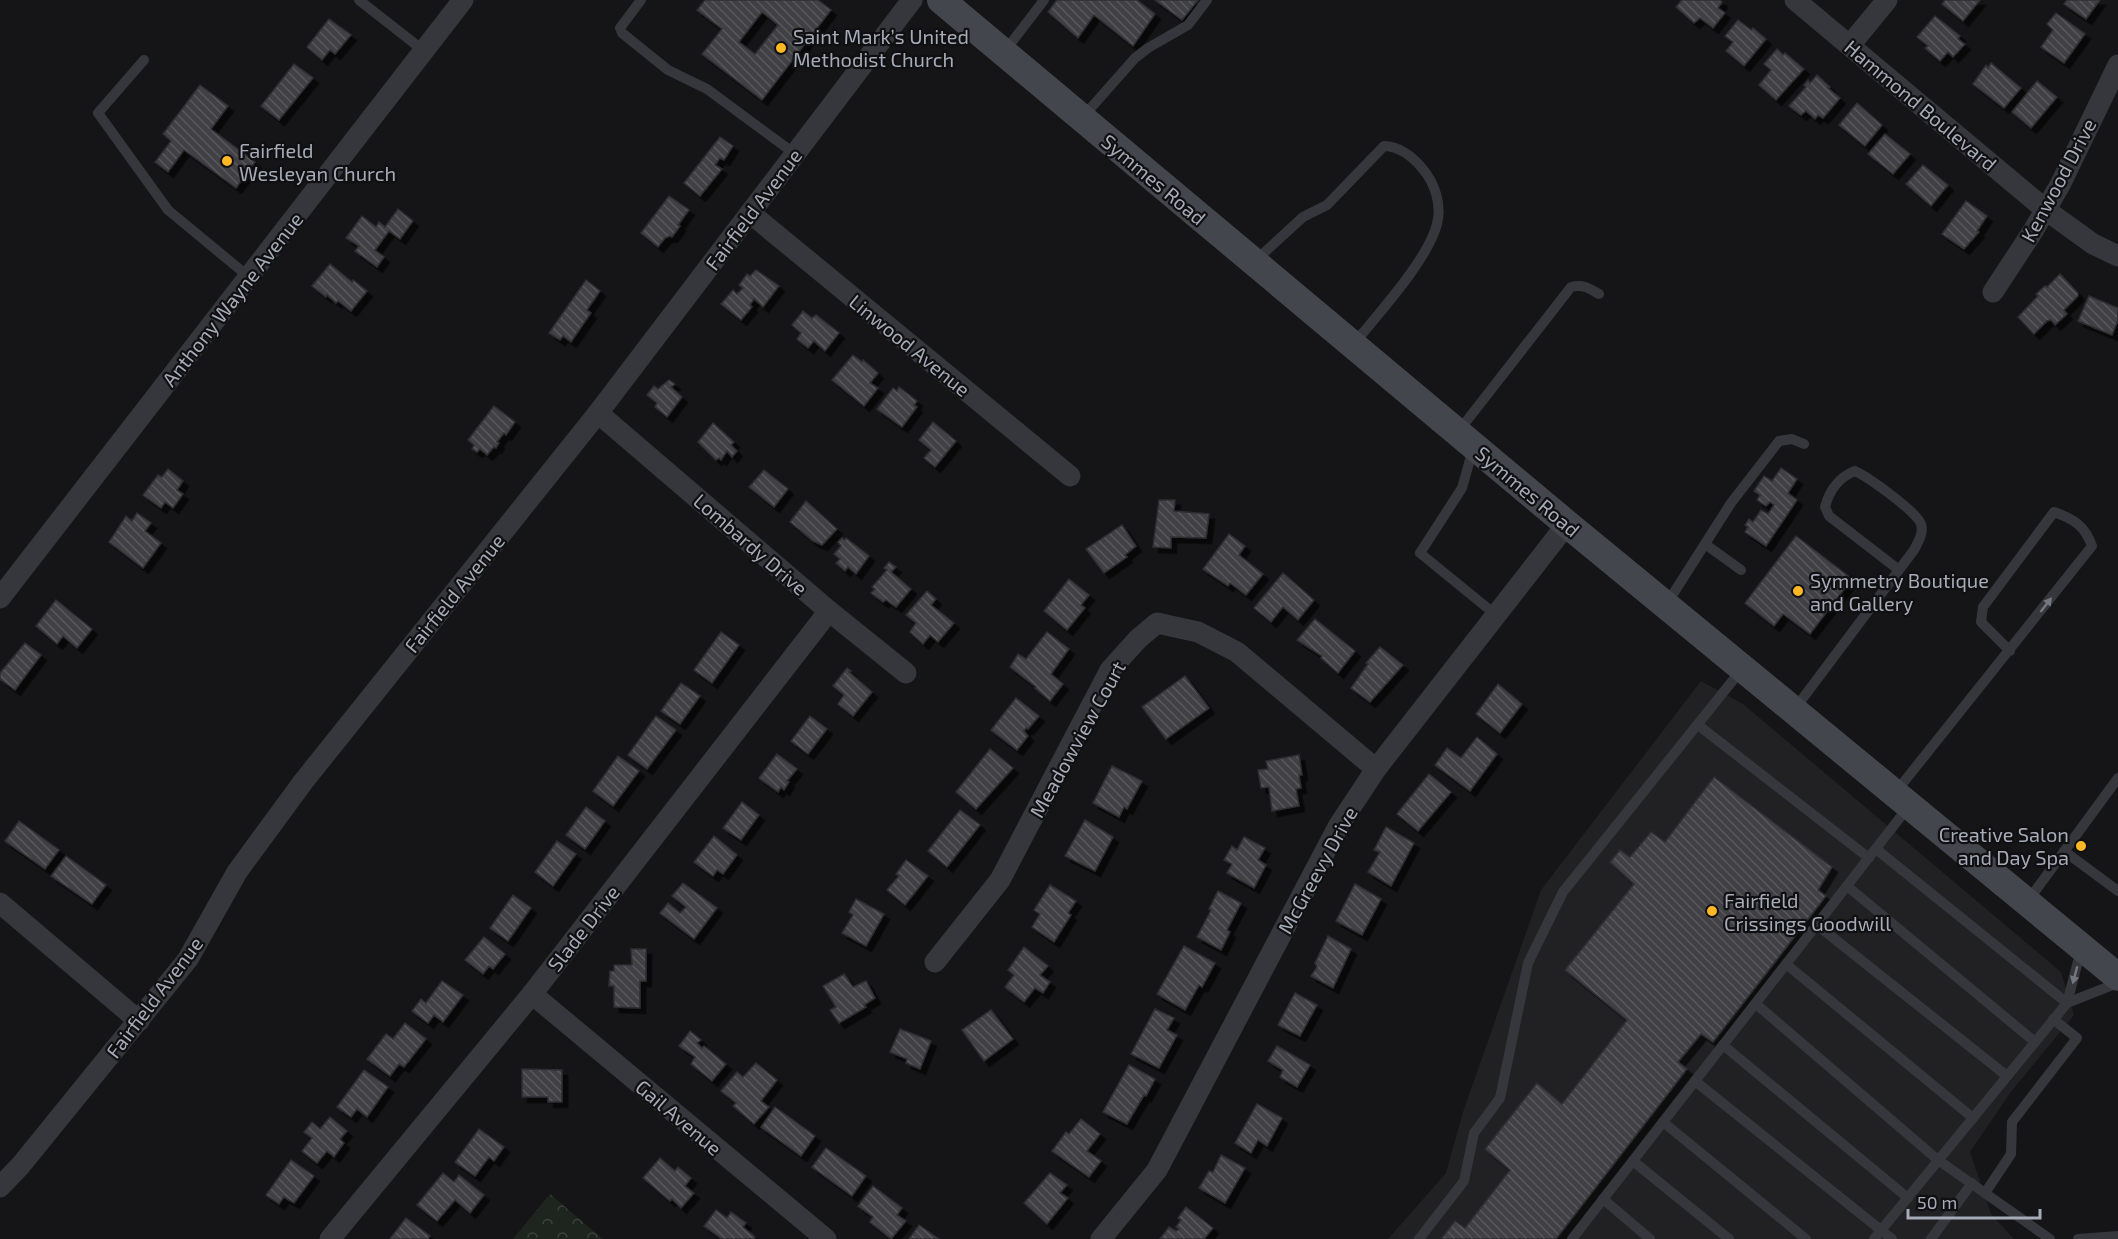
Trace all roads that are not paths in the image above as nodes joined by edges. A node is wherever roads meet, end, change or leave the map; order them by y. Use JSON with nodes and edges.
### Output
{"nodes":[{"id":1,"x":359,"y":0,"type":"edge"},
{"id":2,"x":464,"y":0,"type":"edge"},
{"id":3,"x":626,"y":0,"type":"edge"},
{"id":4,"x":912,"y":0,"type":"edge"},
{"id":5,"x":941,"y":0,"type":"edge"},
{"id":6,"x":1044,"y":0,"type":"edge"},
{"id":7,"x":1207,"y":0,"type":"edge"},
{"id":8,"x":1796,"y":0,"type":"edge"},
{"id":9,"x":1887,"y":0,"type":"edge"},
{"id":10,"x":638,"y":4,"type":"edge"},
{"id":11,"x":1850,"y":45,"type":"junction"},
{"id":12,"x":424,"y":51,"type":"junction"},
{"id":13,"x":1003,"y":53,"type":"junction"},
{"id":14,"x":144,"y":60,"type":"dead end"},
{"id":15,"x":2118,"y":65,"type":"edge"},
{"id":16,"x":1082,"y":119,"type":"junction"},
{"id":17,"x":795,"y":154,"type":"junction"},
{"id":18,"x":2046,"y":210,"type":"junction"},
{"id":19,"x":750,"y":213,"type":"junction"},
{"id":20,"x":2118,"y":256,"type":"edge"},
{"id":21,"x":1254,"y":262,"type":"junction"},
{"id":22,"x":249,"y":276,"type":"junction"},
{"id":23,"x":1993,"y":292,"type":"dead end"},
{"id":24,"x":1599,"y":294,"type":"dead end"},
{"id":25,"x":1353,"y":345,"type":"junction"},
{"id":26,"x":598,"y":413,"type":"junction"},
{"id":27,"x":1466,"y":439,"type":"junction"},
{"id":28,"x":1804,"y":444,"type":"dead end"},
{"id":29,"x":1070,"y":476,"type":"dead end"},
{"id":30,"x":1567,"y":524,"type":"junction"},
{"id":31,"x":1705,"y":544,"type":"junction"},
{"id":32,"x":1741,"y":570,"type":"dead end"},
{"id":33,"x":1899,"y":570,"type":"junction"},
{"id":34,"x":0,"y":598,"type":"edge"},
{"id":35,"x":1666,"y":605,"type":"junction"},
{"id":36,"x":829,"y":611,"type":"junction"},
{"id":37,"x":1496,"y":615,"type":"junction"},
{"id":38,"x":2010,"y":651,"type":"junction"},
{"id":39,"x":1743,"y":669,"type":"junction"},
{"id":40,"x":906,"y":673,"type":"dead end"},
{"id":41,"x":1794,"y":710,"type":"junction"},
{"id":42,"x":1698,"y":725,"type":"junction"},
{"id":43,"x":1376,"y":769,"type":"junction"},
{"id":44,"x":2118,"y":778,"type":"edge"},
{"id":45,"x":1902,"y":800,"type":"junction"},
{"id":46,"x":2064,"y":851,"type":"junction"},
{"id":47,"x":1873,"y":853,"type":"junction"},
{"id":48,"x":1847,"y":886,"type":"junction"},
{"id":49,"x":2118,"y":891,"type":"edge"},
{"id":50,"x":2026,"y":902,"type":"junction"},
{"id":51,"x":0,"y":903,"type":"edge"},
{"id":52,"x":1817,"y":925,"type":"junction"},
{"id":53,"x":2082,"y":947,"type":"junction"},
{"id":54,"x":935,"y":962,"type":"dead end"},
{"id":55,"x":1786,"y":964,"type":"junction"},
{"id":56,"x":2118,"y":977,"type":"edge"},
{"id":57,"x":2118,"y":983,"type":"edge"},
{"id":58,"x":532,"y":994,"type":"junction"},
{"id":59,"x":2067,"y":1003,"type":"junction"},
{"id":60,"x":1756,"y":1004,"type":"junction"},
{"id":61,"x":2053,"y":1019,"type":"junction"},
{"id":62,"x":139,"y":1021,"type":"junction"},
{"id":63,"x":2035,"y":1042,"type":"junction"},
{"id":64,"x":1723,"y":1045,"type":"junction"},
{"id":65,"x":2007,"y":1076,"type":"junction"},
{"id":66,"x":1695,"y":1081,"type":"junction"},
{"id":67,"x":1973,"y":1118,"type":"junction"},
{"id":68,"x":1663,"y":1122,"type":"junction"},
{"id":69,"x":1938,"y":1160,"type":"junction"},
{"id":70,"x":1633,"y":1161,"type":"junction"},
{"id":71,"x":1972,"y":1183,"type":"junction"},
{"id":72,"x":0,"y":1186,"type":"edge"},
{"id":73,"x":1985,"y":1192,"type":"junction"},
{"id":74,"x":1908,"y":1198,"type":"junction"},
{"id":75,"x":1603,"y":1200,"type":"junction"},
{"id":76,"x":1877,"y":1235,"type":"edge"},
{"id":77,"x":2118,"y":1236,"type":"edge"},
{"id":78,"x":1574,"y":1238,"type":"edge"},
{"id":79,"x":330,"y":1239,"type":"edge"},
{"id":80,"x":826,"y":1239,"type":"edge"},
{"id":81,"x":1101,"y":1239,"type":"edge"},
{"id":82,"x":1419,"y":1239,"type":"edge"},
{"id":83,"x":1650,"y":1239,"type":"edge"},
{"id":84,"x":1729,"y":1239,"type":"edge"},
{"id":85,"x":1806,"y":1239,"type":"edge"},
{"id":86,"x":1892,"y":1239,"type":"edge"},
{"id":87,"x":1931,"y":1239,"type":"edge"},
{"id":88,"x":2053,"y":1239,"type":"edge"},
{"id":89,"x":2078,"y":1239,"type":"edge"}],
"edges":[{"from":1,"to":12,"type":"lane"},
{"from":2,"to":12,"type":"street","name":"Anthony Wayne Avenue"},
{"from":3,"to":10,"type":"lane"},
{"from":4,"to":17,"type":"street","name":"Fairfield Avenue"},
{"from":5,"to":13,"type":"main road","name":"Symmes Road"},
{"from":6,"to":13,"type":"lane"},
{"from":7,"to":16,"type":"lane"},
{"from":8,"to":11,"type":"street","name":"Hammond Boulevard"},
{"from":9,"to":11,"type":"street"},
{"from":10,"to":17,"type":"lane"},
{"from":11,"to":18,"type":"street","name":"Hammond Boulevard"},
{"from":12,"to":22,"type":"street","name":"Anthony Wayne Avenue"},
{"from":13,"to":16,"type":"main road","name":"Symmes Road"},
{"from":14,"to":22,"type":"lane"},
{"from":15,"to":18,"type":"street","name":"Kenwood Drive"},
{"from":16,"to":21,"type":"main road","name":"Symmes Road"},
{"from":17,"to":19,"type":"street","name":"Fairfield Avenue"},
{"from":18,"to":20,"type":"street","name":"Hammond Boulevard"},
{"from":18,"to":23,"type":"street","name":"Kenwood Drive"},
{"from":19,"to":26,"type":"street","name":"Fairfield Avenue"},
{"from":19,"to":29,"type":"street","name":"Linwood Avenue"},
{"from":21,"to":25,"type":"main road","name":"Symmes Road"},
{"from":21,"to":25,"type":"lane"},
{"from":22,"to":34,"type":"street","name":"Anthony Wayne Avenue"},
{"from":24,"to":27,"type":"lane"},
{"from":25,"to":27,"type":"main road","name":"Symmes Road"},
{"from":26,"to":36,"type":"street","name":"Lombardy Drive"},
{"from":26,"to":62,"type":"street","name":"Fairfield Avenue"},
{"from":27,"to":30,"type":"main road","name":"Symmes Road"},
{"from":27,"to":37,"type":"lane"},
{"from":28,"to":31,"type":"lane"},
{"from":30,"to":35,"type":"main road","name":"Symmes Road"},
{"from":30,"to":37,"type":"street","name":"McGreevy Drive"},
{"from":31,"to":32,"type":"lane"},
{"from":31,"to":35,"type":"lane"},
{"from":33,"to":33,"type":"lane"},
{"from":33,"to":41,"type":"lane"},
{"from":35,"to":39,"type":"main road","name":"Symmes Road"},
{"from":36,"to":40,"type":"street","name":"Lombardy Drive"},
{"from":36,"to":58,"type":"street","name":"Slade Drive"},
{"from":37,"to":43,"type":"street","name":"McGreevy Drive"},
{"from":38,"to":38,"type":"lane","one_way":true},
{"from":38,"to":45,"type":"lane"},
{"from":39,"to":41,"type":"main road","name":"Symmes Road"},
{"from":39,"to":42,"type":"lane"},
{"from":41,"to":45,"type":"main road","name":"Symmes Road"},
{"from":42,"to":47,"type":"lane"},
{"from":42,"to":82,"type":"lane"},
{"from":43,"to":54,"type":"street","name":"Meadowview Court"},
{"from":43,"to":81,"type":"street","name":"McGreevy Drive"},
{"from":44,"to":46,"type":"lane"},
{"from":45,"to":47,"type":"lane"},
{"from":45,"to":50,"type":"main road","name":"Symmes Road"},
{"from":46,"to":49,"type":"lane"},
{"from":46,"to":50,"type":"lane"},
{"from":47,"to":48,"type":"lane"},
{"from":47,"to":59,"type":"lane"},
{"from":48,"to":52,"type":"lane"},
{"from":48,"to":63,"type":"lane"},
{"from":50,"to":53,"type":"main road","name":"Symmes Road"},
{"from":51,"to":62,"type":"street"},
{"from":52,"to":55,"type":"lane"},
{"from":52,"to":65,"type":"lane"},
{"from":53,"to":56,"type":"main road","name":"Symmes Road"},
{"from":53,"to":59,"type":"lane","one_way":true},
{"from":55,"to":60,"type":"lane"},
{"from":55,"to":67,"type":"lane"},
{"from":57,"to":59,"type":"lane"},
{"from":58,"to":79,"type":"street","name":"Slade Drive"},
{"from":58,"to":80,"type":"street","name":"Gail Avenue"},
{"from":59,"to":61,"type":"lane"},
{"from":60,"to":64,"type":"lane"},
{"from":60,"to":69,"type":"lane"},
{"from":61,"to":63,"type":"lane"},
{"from":61,"to":73,"type":"lane"},
{"from":62,"to":72,"type":"street","name":"Fairfield Avenue"},
{"from":63,"to":65,"type":"lane"},
{"from":64,"to":66,"type":"lane"},
{"from":64,"to":74,"type":"lane"},
{"from":65,"to":67,"type":"lane"},
{"from":66,"to":68,"type":"lane"},
{"from":66,"to":76,"type":"lane"},
{"from":67,"to":69,"type":"lane"},
{"from":68,"to":70,"type":"lane"},
{"from":68,"to":85,"type":"lane"},
{"from":69,"to":71,"type":"lane"},
{"from":69,"to":74,"type":"lane"},
{"from":70,"to":75,"type":"lane"},
{"from":70,"to":84,"type":"lane"},
{"from":71,"to":73,"type":"lane"},
{"from":71,"to":87,"type":"lane"},
{"from":73,"to":88,"type":"lane"},
{"from":74,"to":76,"type":"lane"},
{"from":75,"to":78,"type":"lane"},
{"from":75,"to":83,"type":"lane"},
{"from":76,"to":86,"type":"lane"},
{"from":77,"to":89,"type":"lane"}]}
